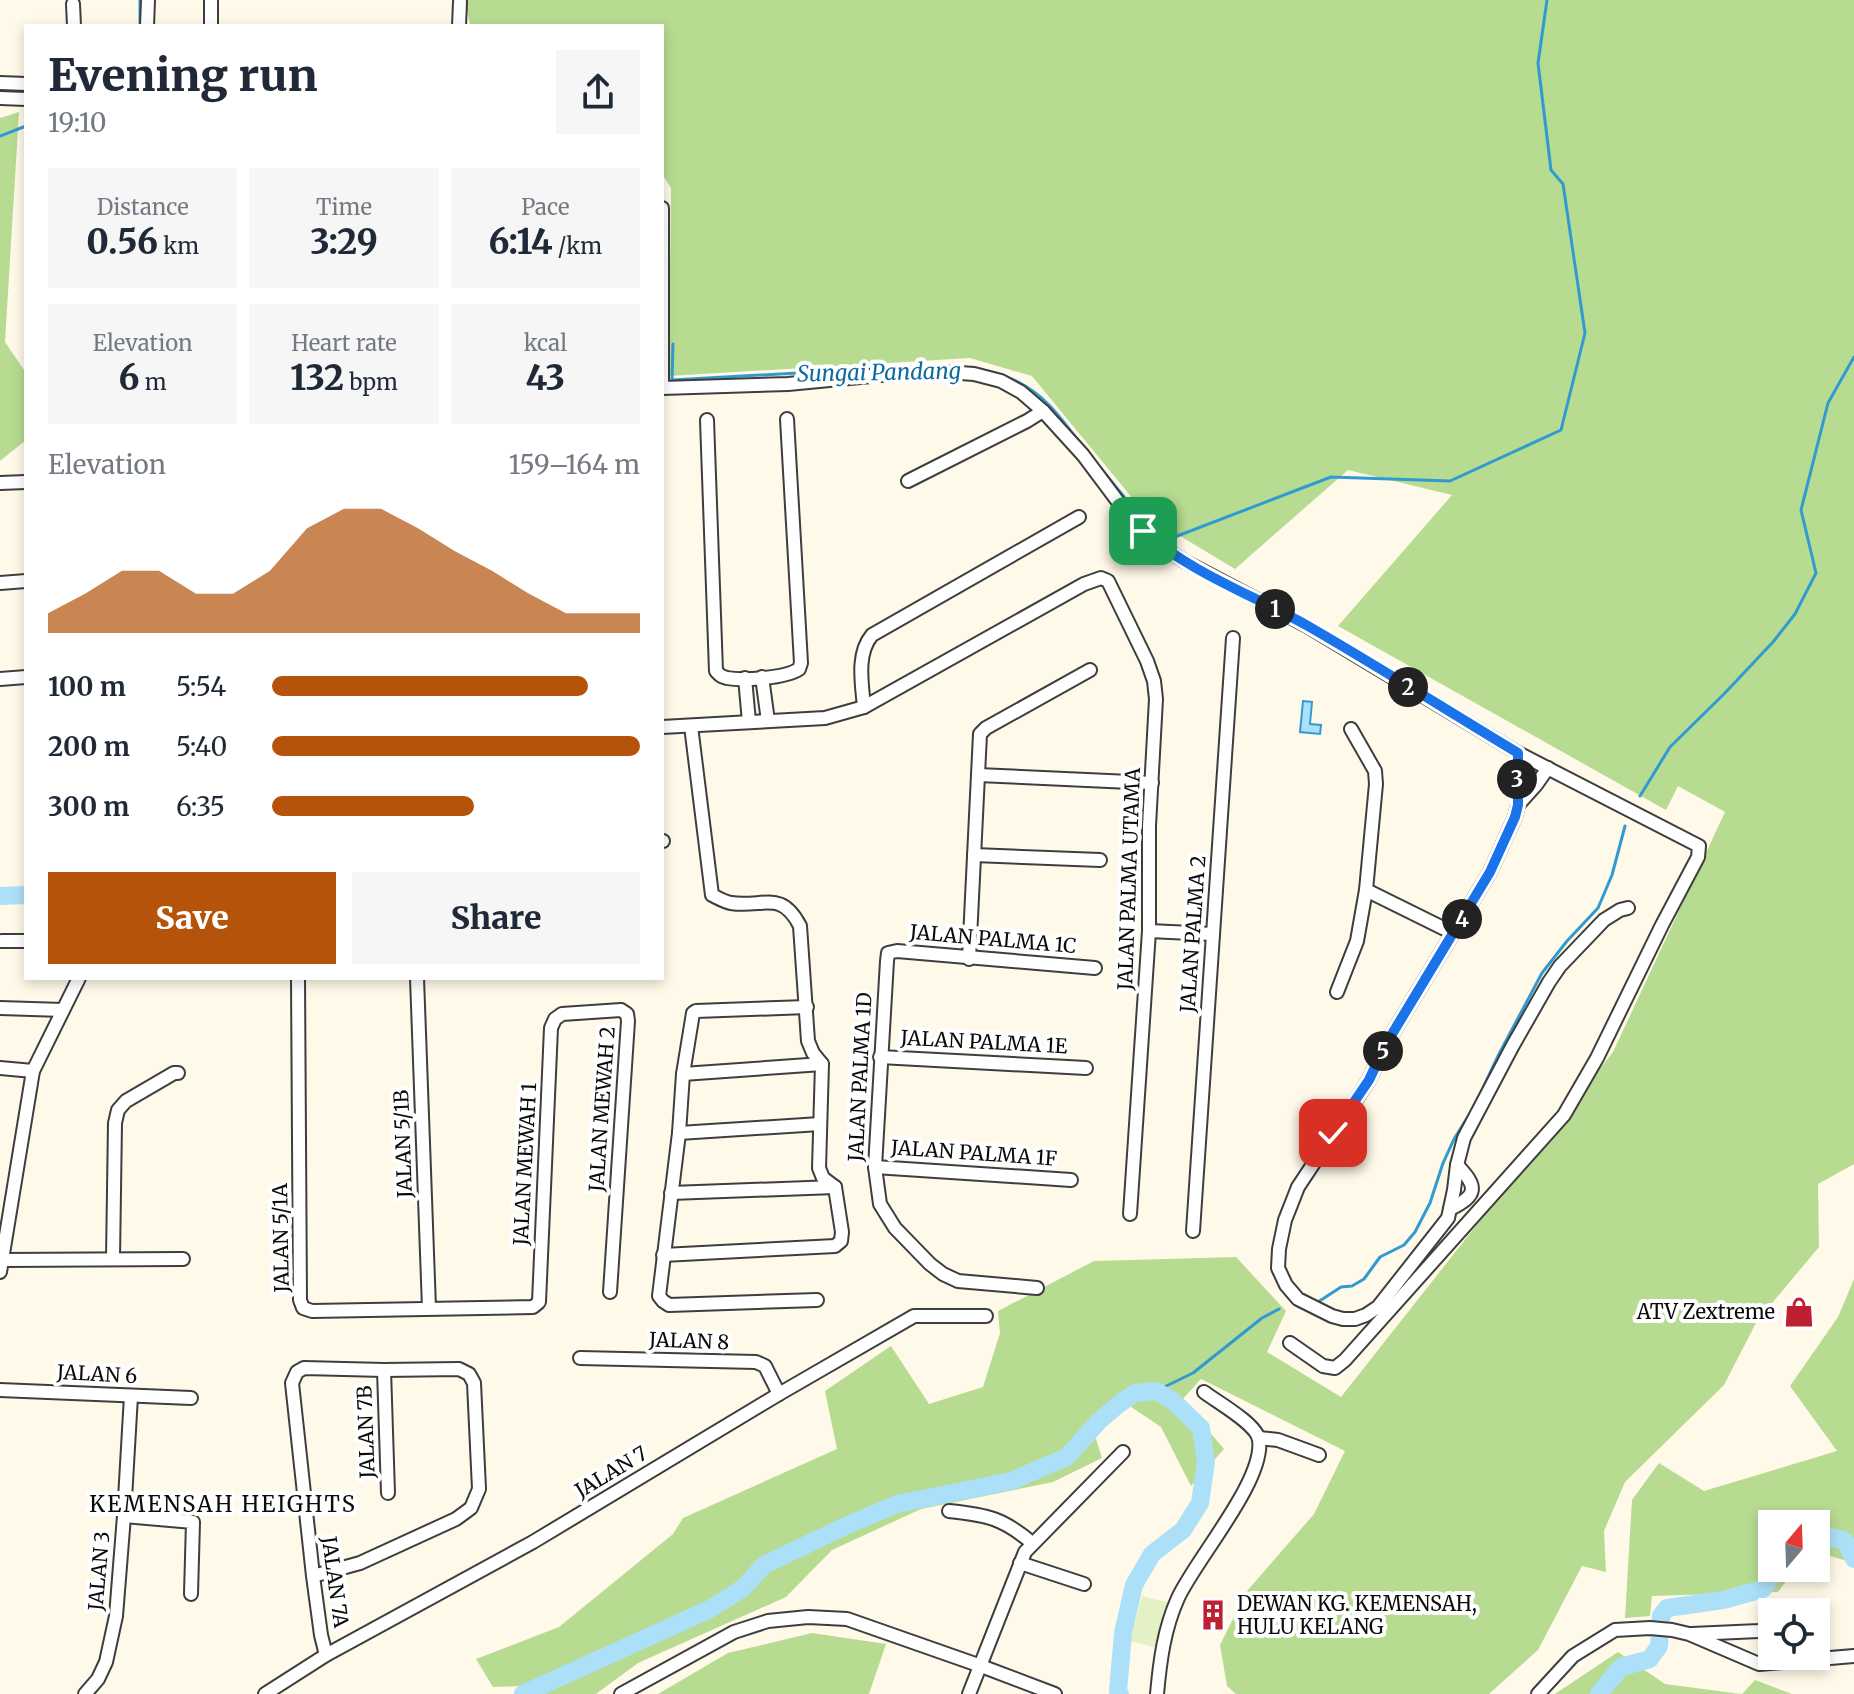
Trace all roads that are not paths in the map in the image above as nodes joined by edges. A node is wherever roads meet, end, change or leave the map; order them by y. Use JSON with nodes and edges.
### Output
{"nodes":[{"id":1,"x":148,"y":0,"type":"edge"},
{"id":2,"x":211,"y":0,"type":"edge"},
{"id":3,"x":460,"y":2,"type":"edge"},
{"id":4,"x":73,"y":4,"type":"dead end"},
{"id":5,"x":74,"y":24,"type":"edge"},
{"id":6,"x":147,"y":24,"type":"edge"},
{"id":7,"x":211,"y":24,"type":"edge"},
{"id":8,"x":459,"y":24,"type":"edge"},
{"id":9,"x":0,"y":83,"type":"edge"},
{"id":10,"x":24,"y":84,"type":"edge"},
{"id":11,"x":0,"y":98,"type":"edge"},
{"id":12,"x":24,"y":99,"type":"edge"},
{"id":13,"x":664,"y":388,"type":"edge"},
{"id":14,"x":1043,"y":411,"type":"junction"},
{"id":15,"x":787,"y":419,"type":"dead end"},
{"id":16,"x":707,"y":420,"type":"dead end"},
{"id":17,"x":908,"y":481,"type":"dead end"},
{"id":18,"x":24,"y":482,"type":"edge"},
{"id":19,"x":0,"y":483,"type":"edge"},
{"id":20,"x":1079,"y":517,"type":"dead end"},
{"id":21,"x":24,"y":581,"type":"edge"},
{"id":22,"x":0,"y":583,"type":"edge"},
{"id":23,"x":1233,"y":638,"type":"dead end"},
{"id":24,"x":1090,"y":670,"type":"dead end"},
{"id":25,"x":24,"y":677,"type":"edge"},
{"id":26,"x":762,"y":677,"type":"junction"},
{"id":27,"x":745,"y":678,"type":"junction"},
{"id":28,"x":0,"y":679,"type":"edge"},
{"id":29,"x":864,"y":707,"type":"junction"},
{"id":30,"x":768,"y":721,"type":"junction"},
{"id":31,"x":749,"y":722,"type":"junction"},
{"id":32,"x":691,"y":726,"type":"junction"},
{"id":33,"x":664,"y":727,"type":"edge"},
{"id":34,"x":1351,"y":729,"type":"dead end"},
{"id":35,"x":1518,"y":753,"type":"junction"},
{"id":36,"x":1548,"y":768,"type":"junction"},
{"id":37,"x":978,"y":775,"type":"junction"},
{"id":38,"x":1152,"y":783,"type":"junction"},
{"id":39,"x":1518,"y":805,"type":"junction"},
{"id":40,"x":974,"y":855,"type":"junction"},
{"id":41,"x":1100,"y":860,"type":"dead end"},
{"id":42,"x":1366,"y":890,"type":"junction"},
{"id":43,"x":1628,"y":908,"type":"dead end"},
{"id":44,"x":1149,"y":931,"type":"junction"},
{"id":45,"x":1453,"y":933,"type":"junction"},
{"id":46,"x":1213,"y":934,"type":"junction"},
{"id":47,"x":2,"y":941,"type":"dead end"},
{"id":48,"x":24,"y":941,"type":"edge"},
{"id":49,"x":888,"y":953,"type":"joint"},
{"id":50,"x":969,"y":959,"type":"junction"},
{"id":51,"x":1095,"y":968,"type":"dead end"},
{"id":52,"x":78,"y":980,"type":"edge"},
{"id":53,"x":298,"y":980,"type":"edge"},
{"id":54,"x":417,"y":980,"type":"edge"},
{"id":55,"x":1337,"y":992,"type":"dead end"},
{"id":56,"x":807,"y":1007,"type":"junction"},
{"id":57,"x":0,"y":1008,"type":"edge"},
{"id":58,"x":63,"y":1010,"type":"junction"},
{"id":59,"x":551,"y":1028,"type":"joint"},
{"id":60,"x":880,"y":1057,"type":"junction"},
{"id":61,"x":822,"y":1064,"type":"junction"},
{"id":62,"x":0,"y":1068,"type":"edge"},
{"id":63,"x":1086,"y":1068,"type":"dead end"},
{"id":64,"x":33,"y":1071,"type":"junction"},
{"id":65,"x":178,"y":1073,"type":"dead end"},
{"id":66,"x":683,"y":1074,"type":"junction"},
{"id":67,"x":820,"y":1124,"type":"junction"},
{"id":68,"x":679,"y":1133,"type":"junction"},
{"id":69,"x":1457,"y":1165,"type":"junction"},
{"id":70,"x":875,"y":1167,"type":"junction"},
{"id":71,"x":1071,"y":1180,"type":"dead end"},
{"id":72,"x":835,"y":1187,"type":"junction"},
{"id":73,"x":671,"y":1193,"type":"junction"},
{"id":74,"x":1450,"y":1209,"type":"junction"},
{"id":75,"x":1130,"y":1214,"type":"dead end"},
{"id":76,"x":1193,"y":1231,"type":"dead end"},
{"id":77,"x":663,"y":1255,"type":"junction"},
{"id":78,"x":113,"y":1258,"type":"junction"},
{"id":79,"x":183,"y":1259,"type":"dead end"},
{"id":80,"x":1,"y":1266,"type":"edge"},
{"id":81,"x":1037,"y":1288,"type":"dead end"},
{"id":82,"x":610,"y":1292,"type":"dead end"},
{"id":83,"x":817,"y":1300,"type":"dead end"},
{"id":84,"x":539,"y":1302,"type":"joint"},
{"id":85,"x":429,"y":1308,"type":"junction"},
{"id":86,"x":986,"y":1316,"type":"dead end"},
{"id":87,"x":1290,"y":1343,"type":"dead end"},
{"id":88,"x":580,"y":1358,"type":"dead end"},
{"id":89,"x":384,"y":1370,"type":"junction"},
{"id":90,"x":0,"y":1390,"type":"edge"},
{"id":91,"x":1204,"y":1392,"type":"dead end"},
{"id":92,"x":779,"y":1394,"type":"junction"},
{"id":93,"x":131,"y":1396,"type":"junction"},
{"id":94,"x":191,"y":1398,"type":"dead end"},
{"id":95,"x":1259,"y":1438,"type":"junction"},
{"id":96,"x":1123,"y":1452,"type":"dead end"},
{"id":97,"x":1319,"y":1455,"type":"dead end"},
{"id":98,"x":388,"y":1493,"type":"dead end"},
{"id":99,"x":949,"y":1511,"type":"dead end"},
{"id":100,"x":124,"y":1516,"type":"junction"},
{"id":101,"x":1032,"y":1543,"type":"junction"},
{"id":102,"x":1020,"y":1563,"type":"junction"},
{"id":103,"x":313,"y":1576,"type":"junction"},
{"id":104,"x":1084,"y":1584,"type":"dead end"},
{"id":105,"x":191,"y":1594,"type":"dead end"},
{"id":106,"x":1758,"y":1631,"type":"edge"},
{"id":107,"x":1689,"y":1634,"type":"junction"},
{"id":108,"x":326,"y":1655,"type":"junction"},
{"id":109,"x":1854,"y":1656,"type":"edge"},
{"id":110,"x":981,"y":1666,"type":"junction"},
{"id":111,"x":85,"y":1694,"type":"edge"},
{"id":112,"x":265,"y":1694,"type":"edge"},
{"id":113,"x":621,"y":1694,"type":"edge"},
{"id":114,"x":969,"y":1694,"type":"edge"},
{"id":115,"x":1055,"y":1694,"type":"edge"},
{"id":116,"x":1157,"y":1694,"type":"edge"},
{"id":117,"x":1538,"y":1694,"type":"edge"}],
"edges":[{"from":1,"to":6,"type":"street"},
{"from":2,"to":7,"type":"street"},
{"from":3,"to":8,"type":"street"},
{"from":4,"to":5,"type":"street"},
{"from":9,"to":10,"type":"street"},
{"from":11,"to":12,"type":"street"},
{"from":13,"to":14,"type":"street"},
{"from":14,"to":17,"type":"street"},
{"from":14,"to":35,"type":"street"},
{"from":15,"to":26,"type":"street"},
{"from":16,"to":27,"type":"street"},
{"from":18,"to":19,"type":"street"},
{"from":20,"to":29,"type":"street"},
{"from":21,"to":22,"type":"street"},
{"from":23,"to":46,"type":"street","name":"JALAN PALMA 2"},
{"from":24,"to":37,"type":"street"},
{"from":25,"to":28,"type":"street"},
{"from":26,"to":27,"type":"street"},
{"from":26,"to":30,"type":"street"},
{"from":27,"to":31,"type":"street"},
{"from":29,"to":30,"type":"street"},
{"from":29,"to":38,"type":"street","name":"JALAN PALMA UTAMA"},
{"from":30,"to":31,"type":"street"},
{"from":31,"to":32,"type":"street"},
{"from":32,"to":33,"type":"street"},
{"from":32,"to":56,"type":"street"},
{"from":34,"to":42,"type":"street"},
{"from":35,"to":36,"type":"street"},
{"from":35,"to":39,"type":"street"},
{"from":36,"to":39,"type":"street"},
{"from":36,"to":87,"type":"street"},
{"from":37,"to":38,"type":"street"},
{"from":37,"to":40,"type":"street"},
{"from":38,"to":44,"type":"street","name":"JALAN PALMA UTAMA"},
{"from":39,"to":45,"type":"street"},
{"from":40,"to":41,"type":"street"},
{"from":40,"to":50,"type":"street"},
{"from":42,"to":45,"type":"street"},
{"from":42,"to":55,"type":"street"},
{"from":43,"to":69,"type":"street"},
{"from":44,"to":46,"type":"street"},
{"from":44,"to":75,"type":"street","name":"JALAN PALMA UTAMA"},
{"from":45,"to":74,"type":"street"},
{"from":46,"to":76,"type":"street","name":"JALAN PALMA 2"},
{"from":47,"to":48,"type":"street"},
{"from":49,"to":50,"type":"street","name":"JALAN PALMA 1C"},
{"from":49,"to":60,"type":"street","name":"JALAN PALMA 1D"},
{"from":50,"to":51,"type":"street","name":"JALAN PALMA 1C"},
{"from":52,"to":58,"type":"street"},
{"from":53,"to":85,"type":"street","name":"JALAN 5/1A"},
{"from":54,"to":85,"type":"street","name":"JALAN 5/1B"},
{"from":56,"to":61,"type":"street"},
{"from":56,"to":66,"type":"street"},
{"from":57,"to":58,"type":"street"},
{"from":58,"to":64,"type":"street"},
{"from":59,"to":82,"type":"street","name":"JALAN MEWAH 2"},
{"from":59,"to":84,"type":"street","name":"JALAN MEWAH 1"},
{"from":60,"to":63,"type":"street","name":"JALAN PALMA 1E"},
{"from":60,"to":70,"type":"street","name":"JALAN PALMA 1D"},
{"from":61,"to":66,"type":"street"},
{"from":61,"to":67,"type":"street"},
{"from":62,"to":64,"type":"street"},
{"from":64,"to":80,"type":"street"},
{"from":65,"to":78,"type":"street"},
{"from":66,"to":68,"type":"street"},
{"from":67,"to":68,"type":"street"},
{"from":67,"to":72,"type":"street"},
{"from":68,"to":73,"type":"street"},
{"from":69,"to":74,"type":"street"},
{"from":69,"to":74,"type":"street"},
{"from":70,"to":71,"type":"street","name":"JALAN PALMA 1F"},
{"from":70,"to":81,"type":"street","name":"JALAN PALMA 1D"},
{"from":72,"to":73,"type":"street"},
{"from":72,"to":77,"type":"street"},
{"from":73,"to":77,"type":"street"},
{"from":77,"to":83,"type":"street"},
{"from":78,"to":79,"type":"street"},
{"from":78,"to":80,"type":"street"},
{"from":84,"to":85,"type":"street","name":"JALAN 5/1A"},
{"from":86,"to":92,"type":"street","name":"JALAN 7"},
{"from":88,"to":92,"type":"street","name":"JALAN 8"},
{"from":89,"to":98,"type":"street","name":"JALAN 7B"},
{"from":89,"to":103,"type":"street","name":"JALAN 7A"},
{"from":89,"to":103,"type":"street"},
{"from":90,"to":93,"type":"street","name":"JALAN 6"},
{"from":91,"to":95,"type":"street"},
{"from":92,"to":108,"type":"street","name":"JALAN 7"},
{"from":93,"to":94,"type":"street","name":"JALAN 6"},
{"from":93,"to":100,"type":"street","name":"JALAN 3"},
{"from":95,"to":97,"type":"street"},
{"from":95,"to":116,"type":"street"},
{"from":96,"to":101,"type":"street"},
{"from":99,"to":101,"type":"street"},
{"from":100,"to":105,"type":"street"},
{"from":100,"to":111,"type":"street","name":"JALAN 3"},
{"from":101,"to":102,"type":"street"},
{"from":102,"to":104,"type":"street"},
{"from":102,"to":110,"type":"street"},
{"from":103,"to":108,"type":"street","name":"JALAN 7A"},
{"from":106,"to":107,"type":"street"},
{"from":107,"to":109,"type":"street"},
{"from":107,"to":117,"type":"street"},
{"from":108,"to":112,"type":"street","name":"JALAN 7"},
{"from":110,"to":113,"type":"street"},
{"from":110,"to":114,"type":"street"},
{"from":110,"to":115,"type":"street"}]}
